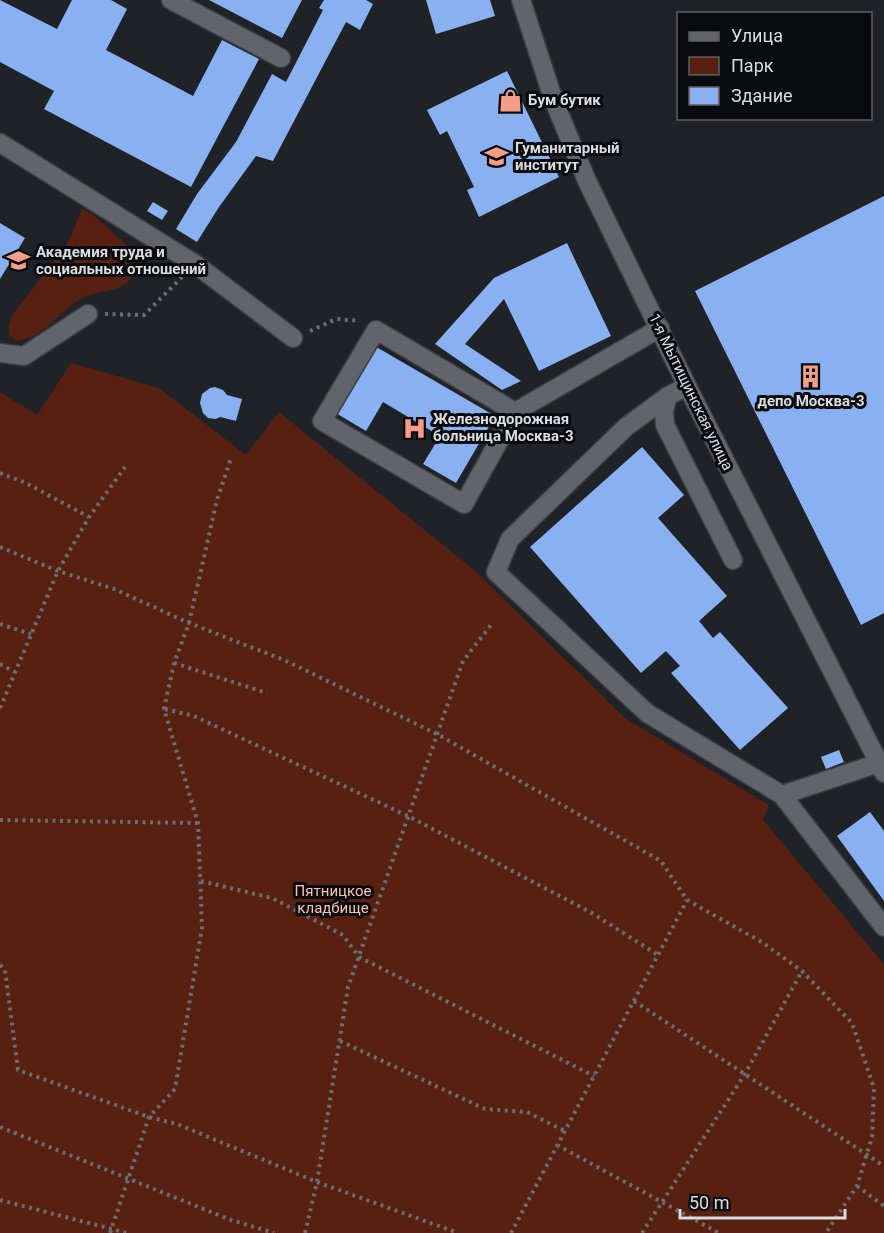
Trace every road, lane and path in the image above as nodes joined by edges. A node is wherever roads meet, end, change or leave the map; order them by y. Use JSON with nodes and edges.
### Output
{"nodes":[{"id":1,"x":171,"y":0,"type":"edge"},
{"id":2,"x":521,"y":0,"type":"edge"},
{"id":3,"x":281,"y":58,"type":"dead end"},
{"id":4,"x":0,"y":143,"type":"edge"},
{"id":5,"x":195,"y":264,"type":"junction"},
{"id":6,"x":88,"y":314,"type":"joint"},
{"id":7,"x":660,"y":328,"type":"junction"},
{"id":8,"x":376,"y":330,"type":"junction"},
{"id":9,"x":293,"y":338,"type":"joint"},
{"id":10,"x":0,"y":353,"type":"edge"},
{"id":11,"x":687,"y":386,"type":"junction"},
{"id":12,"x":668,"y":396,"type":"junction"},
{"id":13,"x":515,"y":412,"type":"junction"},
{"id":14,"x":231,"y":458,"type":"dead end"},
{"id":15,"x":125,"y":467,"type":"dead end"},
{"id":16,"x":0,"y":473,"type":"edge"},
{"id":17,"x":89,"y":517,"type":"junction"},
{"id":18,"x":0,"y":547,"type":"edge"},
{"id":19,"x":733,"y":560,"type":"dead end"},
{"id":20,"x":58,"y":571,"type":"junction"},
{"id":21,"x":189,"y":623,"type":"junction"},
{"id":22,"x":0,"y":624,"type":"edge"},
{"id":23,"x":491,"y":625,"type":"dead end"},
{"id":24,"x":31,"y":634,"type":"junction"},
{"id":25,"x":174,"y":663,"type":"junction"},
{"id":26,"x":0,"y":664,"type":"edge"},
{"id":27,"x":15,"y":672,"type":"junction"},
{"id":28,"x":267,"y":693,"type":"dead end"},
{"id":29,"x":0,"y":708,"type":"edge"},
{"id":30,"x":164,"y":709,"type":"junction"},
{"id":31,"x":436,"y":734,"type":"junction"},
{"id":32,"x":881,"y":768,"type":"edge"},
{"id":33,"x":782,"y":795,"type":"junction"},
{"id":34,"x":408,"y":816,"type":"junction"},
{"id":35,"x":0,"y":820,"type":"edge"},
{"id":36,"x":198,"y":823,"type":"junction"},
{"id":37,"x":201,"y":881,"type":"junction"},
{"id":38,"x":687,"y":900,"type":"junction"},
{"id":39,"x":884,"y":927,"type":"edge"},
{"id":40,"x":658,"y":955,"type":"junction"},
{"id":41,"x":359,"y":957,"type":"junction"},
{"id":42,"x":0,"y":965,"type":"edge"},
{"id":43,"x":802,"y":971,"type":"junction"},
{"id":44,"x":634,"y":1001,"type":"junction"},
{"id":45,"x":340,"y":1041,"type":"junction"},
{"id":46,"x":745,"y":1074,"type":"junction"},
{"id":47,"x":594,"y":1076,"type":"junction"},
{"id":48,"x":149,"y":1117,"type":"junction"},
{"id":49,"x":0,"y":1127,"type":"edge"},
{"id":50,"x":565,"y":1131,"type":"junction"},
{"id":51,"x":557,"y":1145,"type":"junction"},
{"id":52,"x":867,"y":1153,"type":"junction"},
{"id":53,"x":884,"y":1166,"type":"edge"},
{"id":54,"x":128,"y":1177,"type":"junction"},
{"id":55,"x":317,"y":1182,"type":"junction"},
{"id":56,"x":856,"y":1186,"type":"junction"},
{"id":57,"x":0,"y":1200,"type":"edge"},
{"id":58,"x":662,"y":1203,"type":"junction"},
{"id":59,"x":884,"y":1206,"type":"edge"},
{"id":60,"x":110,"y":1231,"type":"edge"},
{"id":61,"x":127,"y":1233,"type":"edge"},
{"id":62,"x":274,"y":1233,"type":"edge"},
{"id":63,"x":305,"y":1233,"type":"edge"},
{"id":64,"x":458,"y":1233,"type":"edge"},
{"id":65,"x":511,"y":1233,"type":"edge"},
{"id":66,"x":642,"y":1233,"type":"edge"},
{"id":67,"x":719,"y":1233,"type":"edge"},
{"id":68,"x":826,"y":1233,"type":"edge"}],
"edges":[{"from":1,"to":3,"type":"street"},
{"from":2,"to":7,"type":"street","name":"1-я Мытищинская улица"},
{"from":4,"to":5,"type":"street"},
{"from":5,"to":6,"type":"path"},
{"from":5,"to":9,"type":"street"},
{"from":6,"to":10,"type":"street"},
{"from":7,"to":11,"type":"street","name":"1-я Мытищинская улица"},
{"from":7,"to":13,"type":"street"},
{"from":8,"to":9,"type":"path"},
{"from":8,"to":13,"type":"street"},
{"from":8,"to":13,"type":"street"},
{"from":11,"to":12,"type":"street"},
{"from":11,"to":32,"type":"street","name":"1-я Мытищинская улица"},
{"from":12,"to":19,"type":"street"},
{"from":12,"to":33,"type":"street"},
{"from":14,"to":21,"type":"path"},
{"from":15,"to":17,"type":"path"},
{"from":16,"to":17,"type":"path"},
{"from":17,"to":20,"type":"path"},
{"from":18,"to":20,"type":"path"},
{"from":20,"to":21,"type":"path"},
{"from":20,"to":24,"type":"path"},
{"from":21,"to":25,"type":"path"},
{"from":21,"to":31,"type":"path"},
{"from":22,"to":24,"type":"path"},
{"from":23,"to":31,"type":"path"},
{"from":24,"to":27,"type":"path"},
{"from":25,"to":28,"type":"path"},
{"from":25,"to":30,"type":"path"},
{"from":26,"to":27,"type":"path"},
{"from":27,"to":29,"type":"path"},
{"from":30,"to":34,"type":"path"},
{"from":30,"to":36,"type":"path"},
{"from":31,"to":34,"type":"path"},
{"from":31,"to":38,"type":"path"},
{"from":32,"to":33,"type":"street"},
{"from":33,"to":39,"type":"street"},
{"from":34,"to":40,"type":"path"},
{"from":34,"to":41,"type":"path"},
{"from":35,"to":36,"type":"path"},
{"from":36,"to":37,"type":"path"},
{"from":37,"to":41,"type":"path"},
{"from":37,"to":48,"type":"path"},
{"from":38,"to":40,"type":"path"},
{"from":38,"to":43,"type":"path"},
{"from":40,"to":44,"type":"path"},
{"from":41,"to":45,"type":"path"},
{"from":41,"to":47,"type":"path"},
{"from":42,"to":48,"type":"path"},
{"from":43,"to":46,"type":"path"},
{"from":43,"to":52,"type":"path"},
{"from":44,"to":46,"type":"path"},
{"from":44,"to":47,"type":"path"},
{"from":45,"to":50,"type":"path"},
{"from":45,"to":55,"type":"path"},
{"from":46,"to":52,"type":"path"},
{"from":46,"to":58,"type":"path"},
{"from":47,"to":50,"type":"path"},
{"from":48,"to":54,"type":"path"},
{"from":48,"to":55,"type":"path"},
{"from":49,"to":54,"type":"path"},
{"from":50,"to":51,"type":"path"},
{"from":51,"to":58,"type":"path"},
{"from":51,"to":65,"type":"path"},
{"from":52,"to":53,"type":"path"},
{"from":52,"to":56,"type":"path"},
{"from":54,"to":60,"type":"path"},
{"from":54,"to":62,"type":"path"},
{"from":55,"to":63,"type":"path"},
{"from":55,"to":64,"type":"path"},
{"from":56,"to":59,"type":"path"},
{"from":56,"to":68,"type":"path"},
{"from":57,"to":60,"type":"path"},
{"from":58,"to":66,"type":"path"},
{"from":58,"to":67,"type":"path"},
{"from":60,"to":61,"type":"path"}]}
